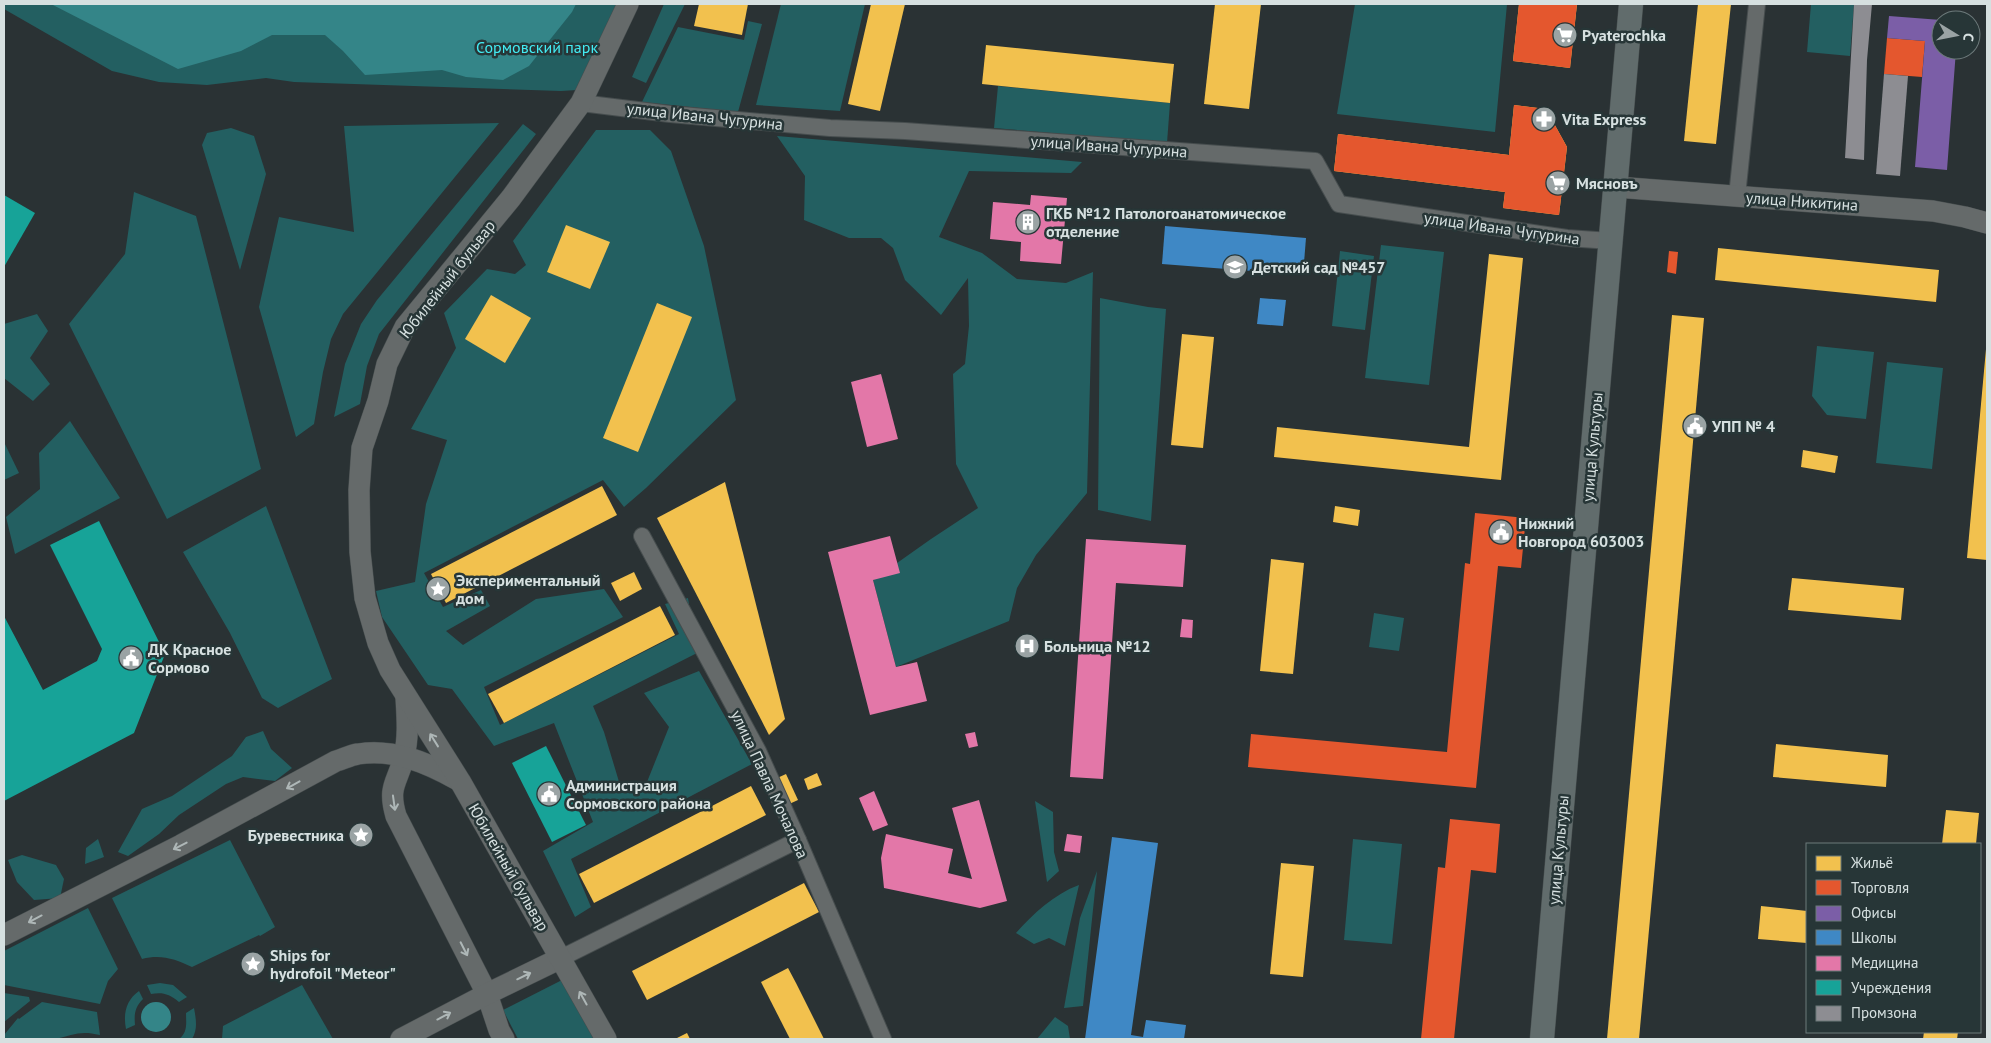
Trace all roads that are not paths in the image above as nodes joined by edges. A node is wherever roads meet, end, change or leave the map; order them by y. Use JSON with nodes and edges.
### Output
{"nodes":[{"id":1,"x":628,"y":4,"type":"edge"},
{"id":2,"x":1631,"y":4,"type":"edge"},
{"id":3,"x":1757,"y":4,"type":"edge"},
{"id":4,"x":582,"y":102,"type":"junction"},
{"id":5,"x":1616,"y":187,"type":"junction"},
{"id":6,"x":1737,"y":196,"type":"junction"},
{"id":7,"x":1987,"y":224,"type":"edge"},
{"id":8,"x":1611,"y":241,"type":"junction"},
{"id":9,"x":642,"y":536,"type":"dead end"},
{"id":10,"x":406,"y":697,"type":"junction"},
{"id":11,"x":404,"y":757,"type":"junction"},
{"id":12,"x":460,"y":782,"type":"junction"},
{"id":13,"x":798,"y":840,"type":"junction"},
{"id":14,"x":4,"y":935,"type":"edge"},
{"id":15,"x":550,"y":939,"type":"junction"},
{"id":16,"x":582,"y":947,"type":"junction"},
{"id":17,"x":561,"y":958,"type":"junction"},
{"id":18,"x":487,"y":994,"type":"junction"},
{"id":19,"x":401,"y":1039,"type":"edge"},
{"id":20,"x":504,"y":1039,"type":"edge"},
{"id":21,"x":606,"y":1039,"type":"edge"},
{"id":22,"x":883,"y":1039,"type":"edge"},
{"id":23,"x":1542,"y":1039,"type":"edge"}],
"edges":[{"from":1,"to":4,"type":"street","name":"Юбилейный бульвар"},
{"from":2,"to":5,"type":"main road","name":"улица Культуры"},
{"from":3,"to":6,"type":"street"},
{"from":4,"to":8,"type":"street","name":"улица Ивана Чугурина"},
{"from":4,"to":10,"type":"street","name":"Юбилейный бульвар"},
{"from":5,"to":6,"type":"street","name":"улица Никитина"},
{"from":5,"to":8,"type":"main road","name":"улица Культуры"},
{"from":6,"to":7,"type":"street","name":"улица Никитина"},
{"from":8,"to":23,"type":"main road","name":"улица Культуры"},
{"from":9,"to":13,"type":"street","name":"улица Павла Мочалова"},
{"from":10,"to":11,"type":"street","name":"Юбилейный бульвар"},
{"from":12,"to":10,"type":"street","name":"Юбилейный бульвар","one_way":true},
{"from":11,"to":12,"type":"street"},
{"from":11,"to":14,"type":"street","one_way":true},
{"from":11,"to":18,"type":"street","name":"Юбилейный бульвар","one_way":true},
{"from":12,"to":15,"type":"street","name":"Юбилейный бульвар"},
{"from":13,"to":16,"type":"street"},
{"from":13,"to":22,"type":"street","name":"улица Павла Мочалова"},
{"from":15,"to":16,"type":"street"},
{"from":15,"to":17,"type":"street","name":"Юбилейный бульвар"},
{"from":16,"to":17,"type":"street"},
{"from":18,"to":17,"type":"street","one_way":true},
{"from":21,"to":17,"type":"street","name":"Юбилейный бульвар","one_way":true},
{"from":19,"to":18,"type":"street","one_way":true},
{"from":18,"to":20,"type":"street","name":"Юбилейный бульвар"}]}
